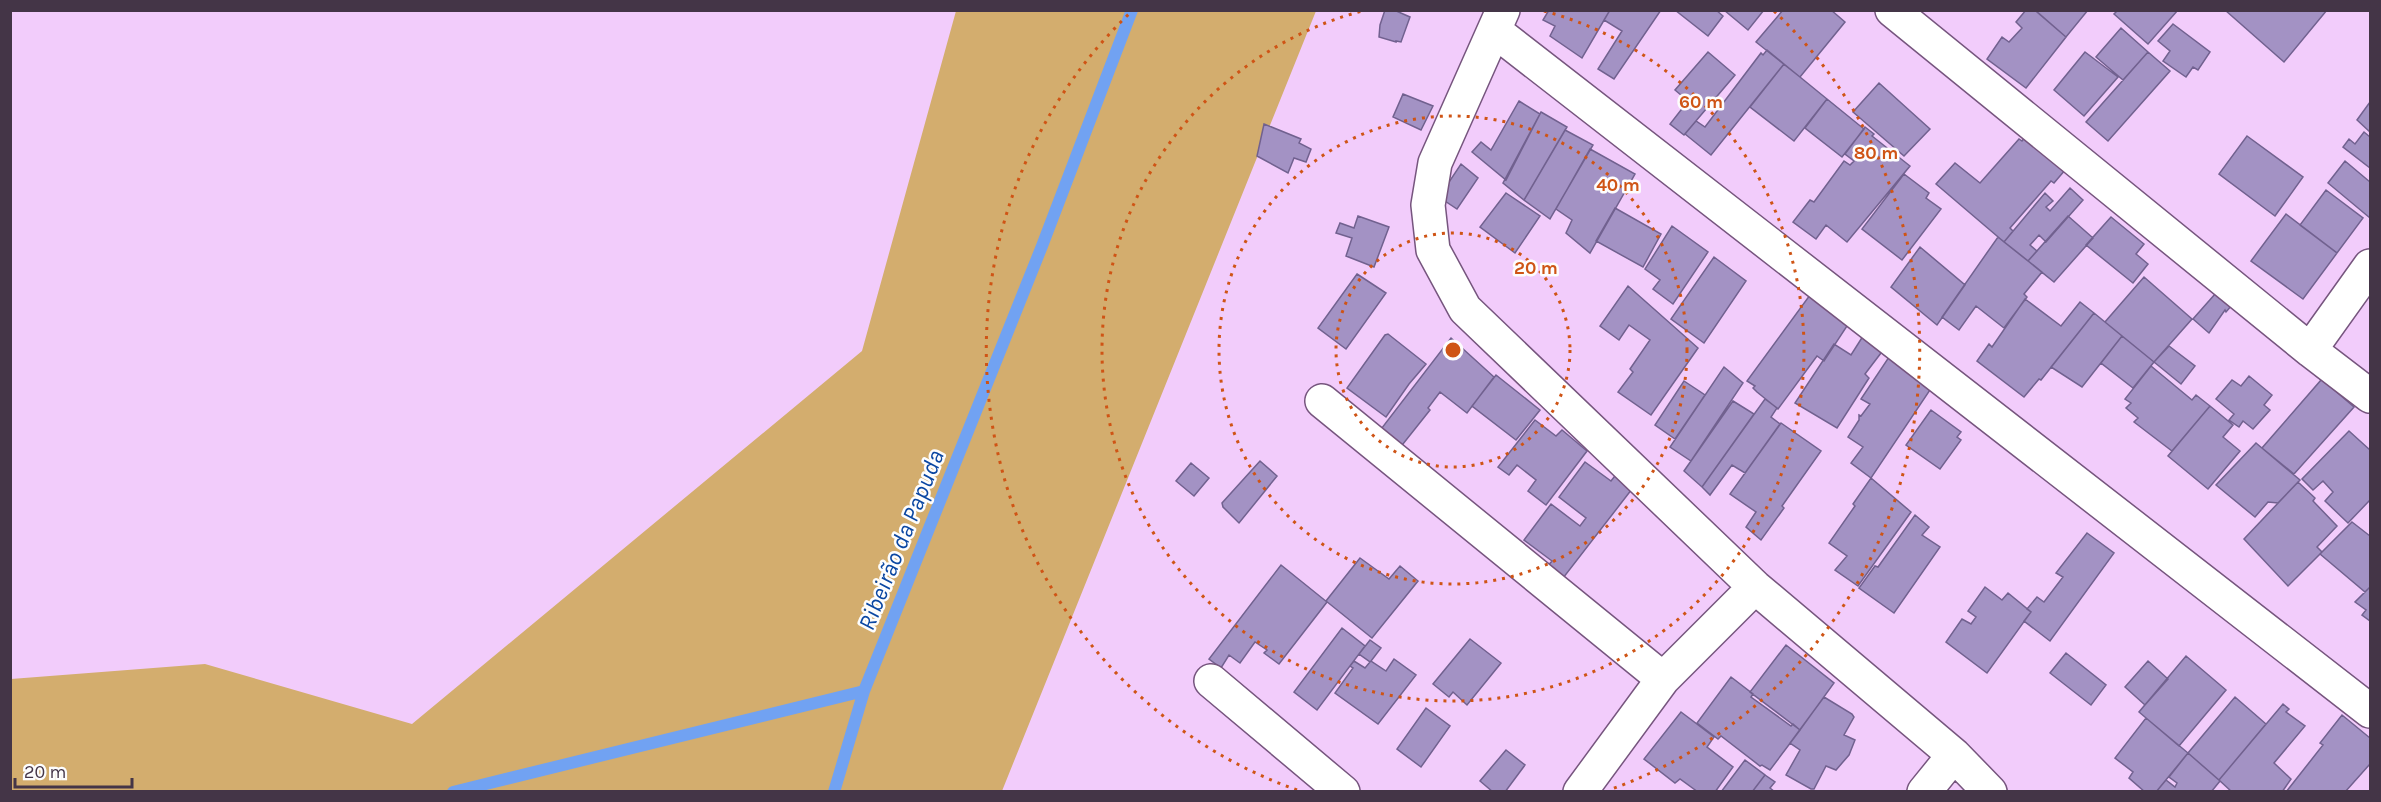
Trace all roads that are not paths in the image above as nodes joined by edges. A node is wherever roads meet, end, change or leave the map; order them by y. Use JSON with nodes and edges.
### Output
{"nodes":[{"id":1,"x":1892,"y":10,"type":"edge"},
{"id":2,"x":1499,"y":21,"type":"edge"},
{"id":3,"x":2370,"y":266,"type":"edge"},
{"id":4,"x":2310,"y":350,"type":"junction"},
{"id":5,"x":2370,"y":396,"type":"edge"},
{"id":6,"x":1322,"y":401,"type":"dead end"},
{"id":7,"x":1755,"y":587,"type":"junction"},
{"id":8,"x":1663,"y":679,"type":"junction"},
{"id":9,"x":1211,"y":681,"type":"dead end"},
{"id":10,"x":2370,"y":711,"type":"edge"},
{"id":11,"x":1954,"y":755,"type":"junction"},
{"id":12,"x":1343,"y":792,"type":"edge"},
{"id":13,"x":1580,"y":792,"type":"edge"},
{"id":14,"x":1924,"y":792,"type":"edge"},
{"id":15,"x":1990,"y":792,"type":"edge"}],
"edges":[{"from":1,"to":4,"type":"street"},
{"from":2,"to":7,"type":"street"},
{"from":2,"to":10,"type":"street"},
{"from":3,"to":4,"type":"street"},
{"from":4,"to":5,"type":"street"},
{"from":6,"to":8,"type":"street"},
{"from":7,"to":8,"type":"street"},
{"from":7,"to":11,"type":"street"},
{"from":8,"to":13,"type":"street"},
{"from":9,"to":12,"type":"street"},
{"from":11,"to":14,"type":"street"},
{"from":11,"to":15,"type":"street"}]}
